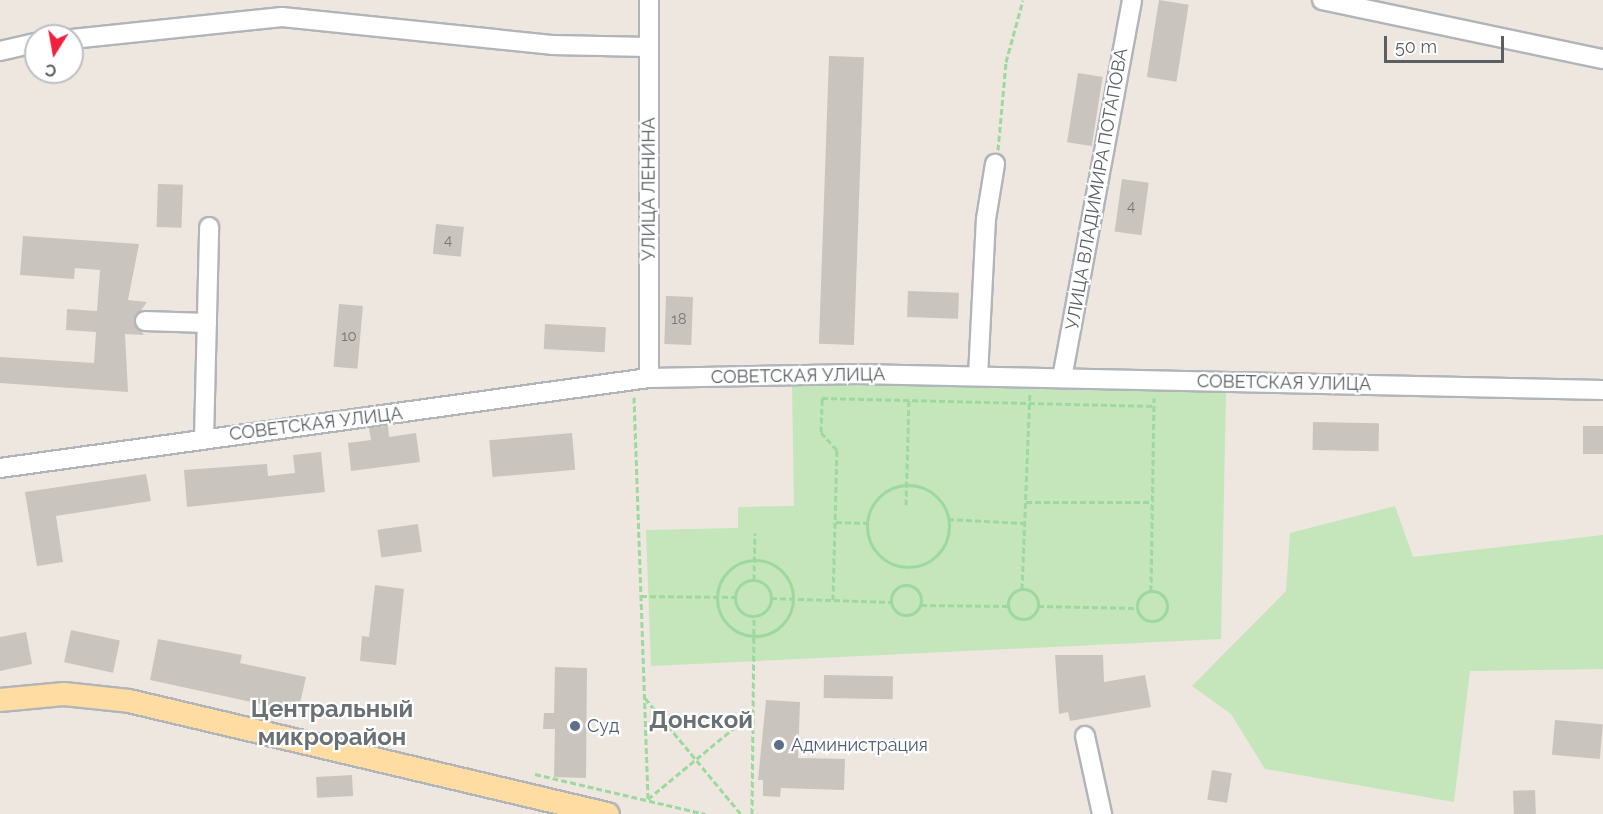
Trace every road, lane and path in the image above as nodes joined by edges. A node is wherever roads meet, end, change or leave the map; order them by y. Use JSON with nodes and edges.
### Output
{"nodes":[{"id":1,"x":650,"y":0,"type":"edge"},
{"id":2,"x":1023,"y":0,"type":"edge"},
{"id":3,"x":1132,"y":0,"type":"edge"},
{"id":4,"x":1322,"y":0,"type":"edge"},
{"id":5,"x":84,"y":38,"type":"edge"},
{"id":6,"x":24,"y":46,"type":"edge"},
{"id":7,"x":649,"y":47,"type":"junction"},
{"id":8,"x":0,"y":51,"type":"edge"},
{"id":9,"x":1603,"y":59,"type":"edge"},
{"id":10,"x":995,"y":164,"type":"joint"},
{"id":11,"x":209,"y":227,"type":"dead end"},
{"id":12,"x":145,"y":321,"type":"dead end"},
{"id":13,"x":207,"y":323,"type":"junction"},
{"id":14,"x":978,"y":376,"type":"junction"},
{"id":15,"x":1031,"y":377,"type":"junction"},
{"id":16,"x":1062,"y":378,"type":"junction"},
{"id":17,"x":641,"y":379,"type":"junction"},
{"id":18,"x":1155,"y":380,"type":"junction"},
{"id":19,"x":1603,"y":390,"type":"edge"},
{"id":20,"x":909,"y":400,"type":"junction"},
{"id":21,"x":1029,"y":403,"type":"junction"},
{"id":22,"x":1154,"y":406,"type":"junction"},
{"id":23,"x":204,"y":439,"type":"junction"},
{"id":24,"x":0,"y":468,"type":"edge"},
{"id":25,"x":907,"y":486,"type":"junction"},
{"id":26,"x":1152,"y":501,"type":"junction"},
{"id":27,"x":1026,"y":502,"type":"junction"},
{"id":28,"x":906,"y":505,"type":"dead end"},
{"id":29,"x":948,"y":519,"type":"junction"},
{"id":30,"x":835,"y":522,"type":"junction"},
{"id":31,"x":867,"y":523,"type":"junction"},
{"id":32,"x":1025,"y":523,"type":"junction"},
{"id":33,"x":755,"y":533,"type":"dead end"},
{"id":34,"x":755,"y":560,"type":"junction"},
{"id":35,"x":754,"y":580,"type":"junction"},
{"id":36,"x":1022,"y":589,"type":"junction"},
{"id":37,"x":1151,"y":591,"type":"junction"},
{"id":38,"x":641,"y":596,"type":"junction"},
{"id":39,"x":717,"y":596,"type":"junction"},
{"id":40,"x":735,"y":597,"type":"junction"},
{"id":41,"x":771,"y":598,"type":"junction"},
{"id":42,"x":794,"y":599,"type":"junction"},
{"id":43,"x":833,"y":600,"type":"junction"},
{"id":44,"x":891,"y":602,"type":"junction"},
{"id":45,"x":920,"y":605,"type":"junction"},
{"id":46,"x":1009,"y":606,"type":"junction"},
{"id":47,"x":1038,"y":606,"type":"junction"},
{"id":48,"x":1137,"y":608,"type":"junction"},
{"id":49,"x":754,"y":616,"type":"junction"},
{"id":50,"x":755,"y":636,"type":"junction"},
{"id":51,"x":644,"y":697,"type":"junction"},
{"id":52,"x":0,"y":700,"type":"edge"},
{"id":53,"x":754,"y":711,"type":"junction"},
{"id":54,"x":1085,"y":736,"type":"dead end"},
{"id":55,"x":696,"y":759,"type":"junction"},
{"id":56,"x":535,"y":774,"type":"dead end"},
{"id":57,"x":648,"y":799,"type":"junction"},
{"id":58,"x":608,"y":814,"type":"edge"},
{"id":59,"x":705,"y":814,"type":"edge"},
{"id":60,"x":741,"y":814,"type":"edge"},
{"id":61,"x":752,"y":814,"type":"edge"},
{"id":62,"x":1102,"y":814,"type":"edge"}],
"edges":[{"from":1,"to":7,"type":"street","name":"УЛИЦА ЛЕНИНА"},
{"from":2,"to":10,"type":"path"},
{"from":3,"to":16,"type":"street","name":"УЛИЦА ВЛАДИМИРА ПОТАПОВА"},
{"from":4,"to":9,"type":"street"},
{"from":5,"to":7,"type":"street"},
{"from":6,"to":8,"type":"street"},
{"from":7,"to":17,"type":"street","name":"УЛИЦА ЛЕНИНА"},
{"from":10,"to":14,"type":"street"},
{"from":11,"to":13,"type":"street"},
{"from":12,"to":13,"type":"street"},
{"from":13,"to":23,"type":"street"},
{"from":14,"to":15,"type":"street","name":"СОВЕТСКАЯ УЛИЦА"},
{"from":14,"to":17,"type":"street","name":"СОВЕТСКАЯ УЛИЦА"},
{"from":15,"to":16,"type":"street","name":"СОВЕТСКАЯ УЛИЦА"},
{"from":15,"to":21,"type":"path"},
{"from":16,"to":18,"type":"street","name":"СОВЕТСКАЯ УЛИЦА"},
{"from":17,"to":23,"type":"street","name":"СОВЕТСКАЯ УЛИЦА"},
{"from":17,"to":38,"type":"path"},
{"from":18,"to":19,"type":"street","name":"СОВЕТСКАЯ УЛИЦА"},
{"from":18,"to":22,"type":"path"},
{"from":20,"to":21,"type":"path"},
{"from":20,"to":25,"type":"path"},
{"from":20,"to":30,"type":"path"},
{"from":21,"to":22,"type":"path"},
{"from":21,"to":27,"type":"path"},
{"from":22,"to":26,"type":"path"},
{"from":23,"to":24,"type":"street","name":"СОВЕТСКАЯ УЛИЦА"},
{"from":25,"to":28,"type":"path"},
{"from":25,"to":29,"type":"path"},
{"from":25,"to":31,"type":"path"},
{"from":26,"to":27,"type":"path"},
{"from":26,"to":37,"type":"path"},
{"from":27,"to":32,"type":"path"},
{"from":29,"to":31,"type":"path"},
{"from":29,"to":32,"type":"path"},
{"from":30,"to":31,"type":"path"},
{"from":30,"to":43,"type":"path"},
{"from":32,"to":36,"type":"path"},
{"from":33,"to":34,"type":"path"},
{"from":34,"to":35,"type":"path"},
{"from":34,"to":39,"type":"path"},
{"from":34,"to":42,"type":"path"},
{"from":35,"to":40,"type":"path"},
{"from":35,"to":41,"type":"path"},
{"from":36,"to":46,"type":"path"},
{"from":36,"to":47,"type":"path"},
{"from":37,"to":48,"type":"path"},
{"from":37,"to":48,"type":"path"},
{"from":38,"to":39,"type":"path"},
{"from":38,"to":51,"type":"path"},
{"from":39,"to":40,"type":"path"},
{"from":39,"to":50,"type":"path"},
{"from":40,"to":49,"type":"path"},
{"from":41,"to":42,"type":"path"},
{"from":41,"to":49,"type":"path"},
{"from":42,"to":43,"type":"path"},
{"from":42,"to":50,"type":"path"},
{"from":43,"to":44,"type":"path"},
{"from":44,"to":45,"type":"path"},
{"from":44,"to":45,"type":"path"},
{"from":45,"to":46,"type":"path"},
{"from":46,"to":47,"type":"path"},
{"from":47,"to":48,"type":"path"},
{"from":49,"to":50,"type":"path"},
{"from":50,"to":53,"type":"path"},
{"from":51,"to":55,"type":"path"},
{"from":51,"to":57,"type":"path"},
{"from":52,"to":58,"type":"main road"},
{"from":53,"to":55,"type":"path"},
{"from":53,"to":61,"type":"path"},
{"from":54,"to":62,"type":"street"},
{"from":55,"to":57,"type":"path"},
{"from":55,"to":60,"type":"path"},
{"from":56,"to":57,"type":"path"},
{"from":57,"to":59,"type":"path"}]}
